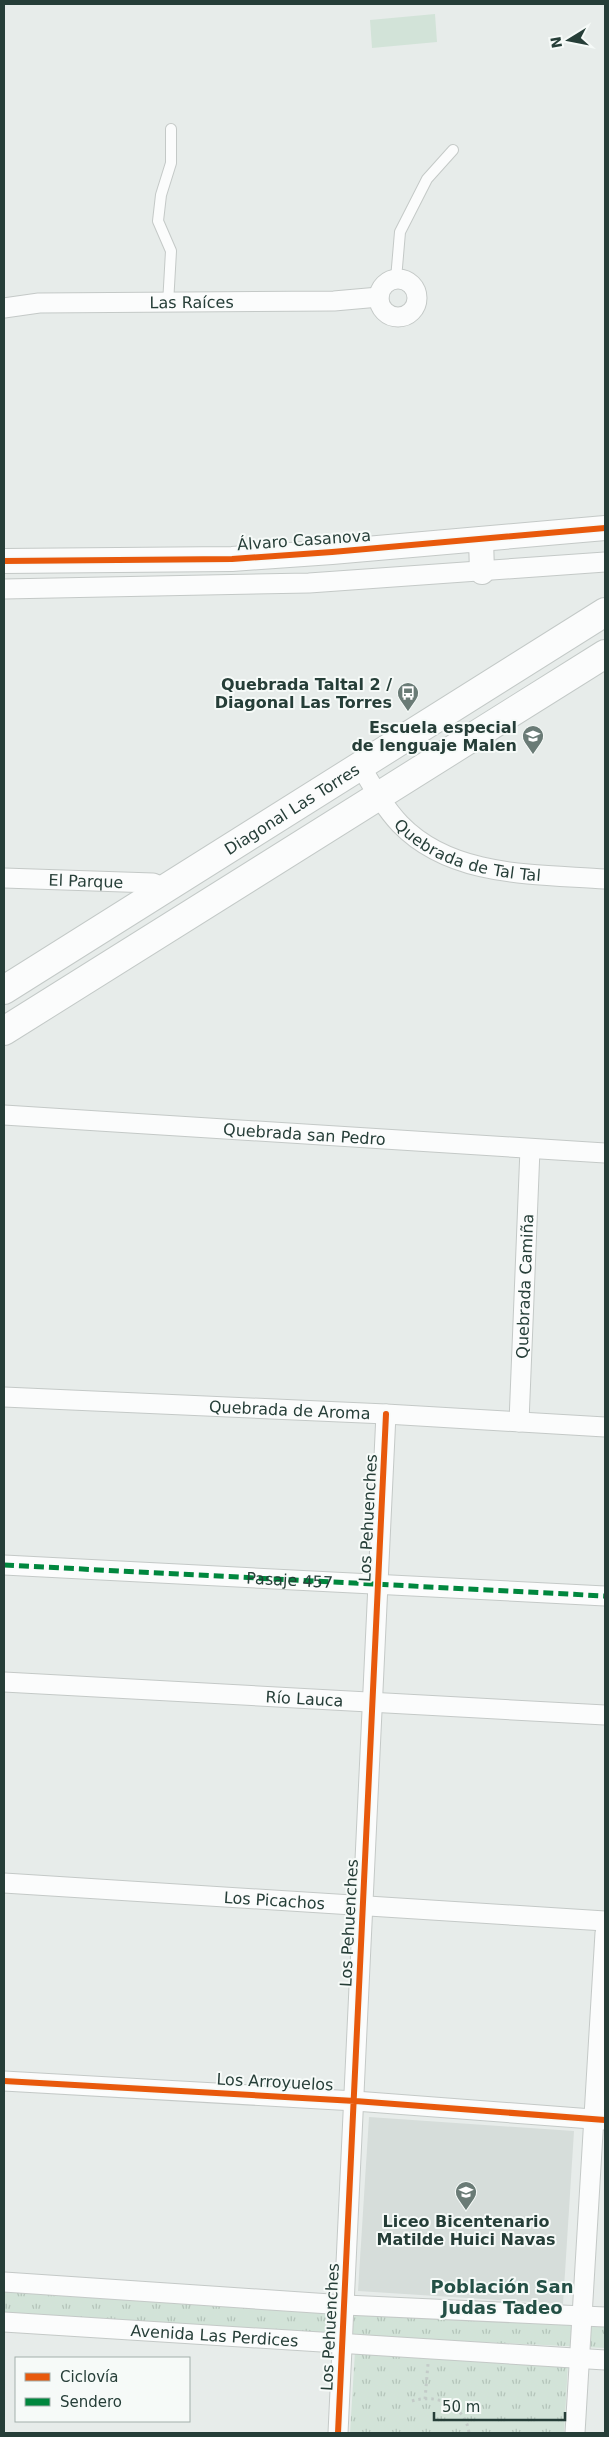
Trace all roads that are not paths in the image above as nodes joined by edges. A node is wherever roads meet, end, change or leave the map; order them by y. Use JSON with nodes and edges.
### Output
{"nodes":[{"id":1,"x":171,"y":130,"type":"dead end"},
{"id":2,"x":453,"y":150,"type":"dead end"},
{"id":3,"x":396,"y":279,"type":"junction"},
{"id":4,"x":379,"y":297,"type":"junction"},
{"id":5,"x":168,"y":304,"type":"junction"},
{"id":6,"x":4,"y":308,"type":"edge"},
{"id":7,"x":605,"y":528,"type":"edge"},
{"id":8,"x":481,"y":539,"type":"junction"},
{"id":9,"x":4,"y":561,"type":"edge"},
{"id":10,"x":605,"y":562,"type":"edge"},
{"id":11,"x":482,"y":572,"type":"junction"},
{"id":12,"x":4,"y":589,"type":"edge"},
{"id":13,"x":605,"y":612,"type":"edge"},
{"id":14,"x":605,"y":654,"type":"edge"},
{"id":15,"x":362,"y":767,"type":"junction"},
{"id":16,"x":378,"y":795,"type":"junction"},
{"id":17,"x":4,"y":878,"type":"edge"},
{"id":18,"x":605,"y":879,"type":"edge"},
{"id":19,"x":167,"y":889,"type":"junction"},
{"id":20,"x":4,"y":990,"type":"edge"},
{"id":21,"x":4,"y":1031,"type":"edge"},
{"id":22,"x":4,"y":1115,"type":"edge"},
{"id":23,"x":530,"y":1149,"type":"junction"},
{"id":24,"x":605,"y":1153,"type":"edge"},
{"id":25,"x":4,"y":1397,"type":"edge"},
{"id":26,"x":386,"y":1414,"type":"junction"},
{"id":27,"x":519,"y":1422,"type":"junction"},
{"id":28,"x":605,"y":1427,"type":"edge"},
{"id":29,"x":4,"y":1565,"type":"edge"},
{"id":30,"x":378,"y":1585,"type":"junction"},
{"id":31,"x":605,"y":1596,"type":"edge"},
{"id":32,"x":4,"y":1682,"type":"edge"},
{"id":33,"x":373,"y":1702,"type":"junction"},
{"id":34,"x":605,"y":1715,"type":"edge"},
{"id":35,"x":4,"y":1883,"type":"edge"},
{"id":36,"x":364,"y":1905,"type":"junction"},
{"id":37,"x":605,"y":1921,"type":"edge"},
{"id":38,"x":605,"y":1933,"type":"edge"},
{"id":39,"x":4,"y":2081,"type":"edge"},
{"id":40,"x":354,"y":2101,"type":"junction"},
{"id":41,"x":600,"y":2120,"type":"edge"},
{"id":42,"x":4,"y":2282,"type":"edge"},
{"id":43,"x":345,"y":2305,"type":"junction"},
{"id":44,"x":582,"y":2315,"type":"junction"},
{"id":45,"x":605,"y":2317,"type":"edge"},
{"id":46,"x":4,"y":2322,"type":"edge"},
{"id":47,"x":343,"y":2344,"type":"junction"},
{"id":48,"x":579,"y":2358,"type":"junction"},
{"id":49,"x":605,"y":2360,"type":"edge"},
{"id":50,"x":338,"y":2433,"type":"edge"},
{"id":51,"x":575,"y":2433,"type":"edge"}],
"edges":[{"from":1,"to":5,"type":"lane"},
{"from":2,"to":3,"type":"lane"},
{"from":3,"to":4,"type":"street"},
{"from":3,"to":4,"type":"street"},
{"from":4,"to":5,"type":"street","name":"Las Raíces"},
{"from":5,"to":6,"type":"street","name":"Las Raíces"},
{"from":7,"to":8,"type":"street","name":"Álvaro Casanova"},
{"from":8,"to":9,"type":"street","name":"Álvaro Casanova"},
{"from":8,"to":11,"type":"street"},
{"from":10,"to":11,"type":"street"},
{"from":11,"to":12,"type":"street"},
{"from":13,"to":15,"type":"main road","name":"Diagonal Las Torres"},
{"from":14,"to":16,"type":"main road","name":"Diagonal Las Torres"},
{"from":15,"to":16,"type":"street","name":"Quebrada de Tal Tal"},
{"from":15,"to":19,"type":"main road","name":"Diagonal Las Torres"},
{"from":16,"to":18,"type":"street","name":"Quebrada de Tal Tal"},
{"from":16,"to":21,"type":"main road","name":"Diagonal Las Torres"},
{"from":17,"to":19,"type":"street","name":"El Parque"},
{"from":19,"to":20,"type":"main road","name":"Diagonal Las Torres"},
{"from":22,"to":23,"type":"street","name":"Quebrada san Pedro"},
{"from":23,"to":24,"type":"street","name":"Quebrada san Pedro"},
{"from":23,"to":27,"type":"street","name":"Quebrada Camiña"},
{"from":25,"to":26,"type":"street","name":"Quebrada de Aroma"},
{"from":26,"to":27,"type":"street","name":"Quebrada de Aroma"},
{"from":26,"to":30,"type":"street","name":"Los Pehuenches"},
{"from":27,"to":28,"type":"street","name":"Quebrada de Aroma"},
{"from":29,"to":30,"type":"street","name":"Pasaje 457"},
{"from":30,"to":31,"type":"street","name":"Pasaje 457"},
{"from":30,"to":33,"type":"street","name":"Los Pehuenches"},
{"from":32,"to":33,"type":"street","name":"Río Lauca"},
{"from":33,"to":34,"type":"street","name":"Río Lauca"},
{"from":33,"to":36,"type":"street","name":"Los Pehuenches"},
{"from":35,"to":36,"type":"street","name":"Los Picachos"},
{"from":36,"to":37,"type":"street","name":"Los Picachos"},
{"from":36,"to":40,"type":"street","name":"Los Pehuenches"},
{"from":38,"to":41,"type":"street"},
{"from":39,"to":40,"type":"street","name":"Los Arroyuelos"},
{"from":40,"to":41,"type":"street","name":"Los Arroyuelos"},
{"from":40,"to":43,"type":"street","name":"Los Pehuenches"},
{"from":41,"to":44,"type":"street"},
{"from":42,"to":43,"type":"street"},
{"from":43,"to":44,"type":"street"},
{"from":43,"to":47,"type":"street","name":"Los Pehuenches"},
{"from":44,"to":45,"type":"street"},
{"from":44,"to":48,"type":"street"},
{"from":46,"to":47,"type":"street","name":"Avenida Las Perdices"},
{"from":47,"to":48,"type":"street","name":"Avenida Las Perdices"},
{"from":47,"to":50,"type":"street","name":"Los Pehuenches"},
{"from":48,"to":49,"type":"street","name":"Avenida Las Perdices"},
{"from":48,"to":51,"type":"street"}]}
